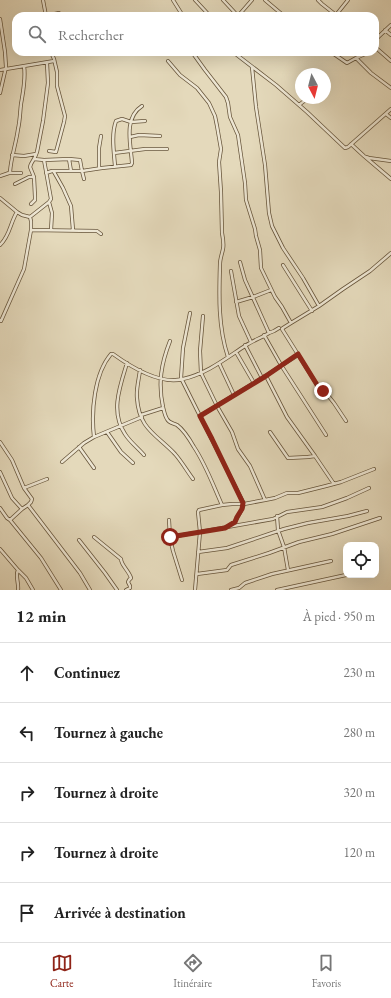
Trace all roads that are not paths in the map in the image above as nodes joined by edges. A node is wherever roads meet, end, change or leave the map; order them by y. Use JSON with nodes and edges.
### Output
{"nodes":[{"id":1,"x":43,"y":0,"type":"edge"},
{"id":2,"x":173,"y":0,"type":"edge"},
{"id":3,"x":195,"y":0,"type":"edge"},
{"id":4,"x":222,"y":0,"type":"edge"},
{"id":5,"x":251,"y":0,"type":"edge"},
{"id":6,"x":266,"y":0,"type":"edge"},
{"id":7,"x":318,"y":0,"type":"edge"},
{"id":8,"x":348,"y":0,"type":"edge"},
{"id":9,"x":45,"y":12,"type":"edge"},
{"id":10,"x":180,"y":12,"type":"edge"},
{"id":11,"x":206,"y":12,"type":"edge"},
{"id":12,"x":234,"y":12,"type":"edge"},
{"id":13,"x":241,"y":12,"type":"edge"},
{"id":14,"x":280,"y":12,"type":"edge"},
{"id":15,"x":332,"y":12,"type":"edge"},
{"id":16,"x":338,"y":12,"type":"edge"},
{"id":17,"x":0,"y":19,"type":"edge"},
{"id":18,"x":391,"y":25,"type":"edge"},
{"id":19,"x":385,"y":30,"type":"junction"},
{"id":20,"x":391,"y":35,"type":"edge"},
{"id":21,"x":379,"y":36,"type":"edge"},
{"id":22,"x":379,"y":50,"type":"edge"},
{"id":23,"x":52,"y":56,"type":"edge"},
{"id":24,"x":195,"y":56,"type":"edge"},
{"id":25,"x":238,"y":56,"type":"edge"},
{"id":26,"x":337,"y":56,"type":"edge"},
{"id":27,"x":360,"y":56,"type":"edge"},
{"id":28,"x":356,"y":58,"type":"junction"},
{"id":29,"x":54,"y":61,"type":"junction"},
{"id":30,"x":168,"y":61,"type":"dead end"},
{"id":31,"x":391,"y":61,"type":"edge"},
{"id":32,"x":47,"y":63,"type":"junction"},
{"id":33,"x":24,"y":66,"type":"junction"},
{"id":34,"x":252,"y":67,"type":"junction"},
{"id":35,"x":0,"y":70,"type":"edge"},
{"id":36,"x":5,"y":70,"type":"junction"},
{"id":37,"x":391,"y":88,"type":"edge"},
{"id":38,"x":0,"y":93,"type":"edge"},
{"id":39,"x":300,"y":105,"type":"joint"},
{"id":40,"x":142,"y":106,"type":"dead end"},
{"id":41,"x":391,"y":109,"type":"edge"},
{"id":42,"x":386,"y":114,"type":"junction"},
{"id":43,"x":391,"y":118,"type":"edge"},
{"id":44,"x":145,"y":120,"type":"dead end"},
{"id":45,"x":132,"y":122,"type":"junction"},
{"id":46,"x":101,"y":136,"type":"dead end"},
{"id":47,"x":160,"y":136,"type":"dead end"},
{"id":48,"x":130,"y":137,"type":"junction"},
{"id":49,"x":351,"y":144,"type":"junction"},
{"id":50,"x":167,"y":149,"type":"dead end"},
{"id":51,"x":49,"y":151,"type":"dead end"},
{"id":52,"x":131,"y":152,"type":"junction"},
{"id":53,"x":114,"y":153,"type":"junction"},
{"id":54,"x":37,"y":154,"type":"junction"},
{"id":55,"x":12,"y":155,"type":"junction"},
{"id":56,"x":364,"y":156,"type":"junction"},
{"id":57,"x":34,"y":159,"type":"junction"},
{"id":58,"x":69,"y":159,"type":"junction"},
{"id":59,"x":44,"y":160,"type":"junction"},
{"id":60,"x":391,"y":161,"type":"edge"},
{"id":61,"x":115,"y":166,"type":"junction"},
{"id":62,"x":99,"y":168,"type":"junction"},
{"id":63,"x":70,"y":171,"type":"junction"},
{"id":64,"x":82,"y":171,"type":"junction"},
{"id":65,"x":54,"y":172,"type":"junction"},
{"id":66,"x":9,"y":173,"type":"junction"},
{"id":67,"x":21,"y":173,"type":"dead end"},
{"id":68,"x":46,"y":173,"type":"junction"},
{"id":69,"x":0,"y":176,"type":"edge"},
{"id":70,"x":34,"y":177,"type":"junction"},
{"id":71,"x":84,"y":179,"type":"dead end"},
{"id":72,"x":391,"y":179,"type":"edge"},
{"id":73,"x":15,"y":184,"type":"dead end"},
{"id":74,"x":0,"y":198,"type":"edge"},
{"id":75,"x":49,"y":202,"type":"junction"},
{"id":76,"x":31,"y":204,"type":"dead end"},
{"id":77,"x":16,"y":212,"type":"junction"},
{"id":78,"x":30,"y":216,"type":"junction"},
{"id":79,"x":31,"y":230,"type":"junction"},
{"id":80,"x":51,"y":230,"type":"junction"},
{"id":81,"x":73,"y":230,"type":"junction"},
{"id":82,"x":101,"y":234,"type":"dead end"},
{"id":83,"x":0,"y":245,"type":"edge"},
{"id":84,"x":391,"y":254,"type":"edge"},
{"id":85,"x":240,"y":262,"type":"dead end"},
{"id":86,"x":284,"y":265,"type":"dead end"},
{"id":87,"x":231,"y":271,"type":"dead end"},
{"id":88,"x":272,"y":290,"type":"junction"},
{"id":89,"x":253,"y":297,"type":"junction"},
{"id":90,"x":236,"y":302,"type":"junction"},
{"id":91,"x":319,"y":306,"type":"junction"},
{"id":92,"x":312,"y":311,"type":"junction"},
{"id":93,"x":190,"y":312,"type":"dead end"},
{"id":94,"x":203,"y":316,"type":"dead end"},
{"id":95,"x":0,"y":320,"type":"edge"},
{"id":96,"x":291,"y":322,"type":"junction"},
{"id":97,"x":279,"y":328,"type":"dead end"},
{"id":98,"x":269,"y":333,"type":"junction"},
{"id":99,"x":264,"y":335,"type":"junction"},
{"id":100,"x":170,"y":341,"type":"dead end"},
{"id":101,"x":251,"y":342,"type":"junction"},
{"id":102,"x":245,"y":345,"type":"junction"},
{"id":103,"x":236,"y":352,"type":"junction"},
{"id":104,"x":298,"y":354,"type":"junction"},
{"id":105,"x":228,"y":357,"type":"junction"},
{"id":106,"x":219,"y":363,"type":"junction"},
{"id":107,"x":127,"y":364,"type":"junction"},
{"id":108,"x":282,"y":365,"type":"junction"},
{"id":109,"x":140,"y":370,"type":"junction"},
{"id":110,"x":201,"y":373,"type":"junction"},
{"id":111,"x":266,"y":376,"type":"junction"},
{"id":112,"x":262,"y":378,"type":"junction"},
{"id":113,"x":161,"y":379,"type":"junction"},
{"id":114,"x":182,"y":380,"type":"junction"},
{"id":115,"x":254,"y":383,"type":"junction"},
{"id":116,"x":234,"y":395,"type":"junction"},
{"id":117,"x":217,"y":406,"type":"junction"},
{"id":118,"x":163,"y":408,"type":"junction"},
{"id":119,"x":141,"y":416,"type":"junction"},
{"id":120,"x":200,"y":416,"type":"junction"},
{"id":121,"x":346,"y":421,"type":"dead end"},
{"id":122,"x":121,"y":426,"type":"junction"},
{"id":123,"x":107,"y":432,"type":"junction"},
{"id":124,"x":270,"y":432,"type":"dead end"},
{"id":125,"x":326,"y":435,"type":"dead end"},
{"id":126,"x":94,"y":437,"type":"junction"},
{"id":127,"x":0,"y":442,"type":"edge"},
{"id":128,"x":79,"y":447,"type":"junction"},
{"id":129,"x":144,"y":455,"type":"dead end"},
{"id":130,"x":315,"y":456,"type":"junction"},
{"id":131,"x":62,"y":462,"type":"dead end"},
{"id":132,"x":133,"y":463,"type":"dead end"},
{"id":133,"x":94,"y":468,"type":"dead end"},
{"id":134,"x":374,"y":469,"type":"dead end"},
{"id":135,"x":0,"y":472,"type":"edge"},
{"id":136,"x":47,"y":479,"type":"dead end"},
{"id":137,"x":193,"y":479,"type":"dead end"},
{"id":138,"x":334,"y":484,"type":"junction"},
{"id":139,"x":24,"y":488,"type":"junction"},
{"id":140,"x":369,"y":488,"type":"dead end"},
{"id":141,"x":265,"y":500,"type":"junction"},
{"id":142,"x":244,"y":504,"type":"junction"},
{"id":143,"x":28,"y":505,"type":"junction"},
{"id":144,"x":222,"y":505,"type":"junction"},
{"id":145,"x":0,"y":508,"type":"edge"},
{"id":146,"x":22,"y":509,"type":"junction"},
{"id":147,"x":366,"y":511,"type":"dead end"},
{"id":148,"x":278,"y":516,"type":"junction"},
{"id":149,"x":380,"y":518,"type":"dead end"},
{"id":150,"x":10,"y":520,"type":"junction"},
{"id":151,"x":169,"y":520,"type":"dead end"},
{"id":152,"x":225,"y":528,"type":"junction"},
{"id":153,"x":278,"y":530,"type":"junction"},
{"id":154,"x":200,"y":532,"type":"junction"},
{"id":155,"x":94,"y":537,"type":"dead end"},
{"id":156,"x":170,"y":538,"type":"junction"},
{"id":157,"x":79,"y":540,"type":"dead end"},
{"id":158,"x":284,"y":547,"type":"junction"},
{"id":159,"x":0,"y":549,"type":"edge"},
{"id":160,"x":198,"y":552,"type":"junction"},
{"id":161,"x":331,"y":561,"type":"dead end"},
{"id":162,"x":18,"y":570,"type":"junction"},
{"id":163,"x":288,"y":570,"type":"junction"},
{"id":164,"x":197,"y":574,"type":"junction"},
{"id":165,"x":343,"y":576,"type":"edge"},
{"id":166,"x":182,"y":580,"type":"dead end"},
{"id":167,"x":18,"y":590,"type":"edge"},
{"id":168,"x":33,"y":590,"type":"edge"},
{"id":169,"x":61,"y":590,"type":"edge"},
{"id":170,"x":90,"y":590,"type":"edge"},
{"id":171,"x":117,"y":590,"type":"edge"},
{"id":172,"x":126,"y":590,"type":"edge"},
{"id":173,"x":195,"y":590,"type":"edge"},
{"id":174,"x":231,"y":590,"type":"edge"},
{"id":175,"x":277,"y":590,"type":"edge"}],
"edges":[{"from":1,"to":9,"type":"street"},
{"from":2,"to":10,"type":"street"},
{"from":3,"to":11,"type":"street"},
{"from":4,"to":12,"type":"street"},
{"from":5,"to":13,"type":"street"},
{"from":6,"to":14,"type":"street"},
{"from":7,"to":15,"type":"street"},
{"from":8,"to":16,"type":"street"},
{"from":17,"to":36,"type":"street"},
{"from":18,"to":19,"type":"street"},
{"from":19,"to":20,"type":"street"},
{"from":19,"to":21,"type":"street"},
{"from":22,"to":31,"type":"street"},
{"from":23,"to":29,"type":"street"},
{"from":24,"to":88,"type":"street"},
{"from":25,"to":34,"type":"street"},
{"from":26,"to":28,"type":"street"},
{"from":27,"to":28,"type":"street"},
{"from":28,"to":37,"type":"street"},
{"from":29,"to":32,"type":"street"},
{"from":29,"to":51,"type":"street"},
{"from":30,"to":105,"type":"street"},
{"from":32,"to":33,"type":"street"},
{"from":32,"to":54,"type":"street"},
{"from":33,"to":36,"type":"street"},
{"from":33,"to":55,"type":"street"},
{"from":34,"to":39,"type":"street"},
{"from":34,"to":91,"type":"street"},
{"from":35,"to":36,"type":"street"},
{"from":36,"to":38,"type":"street"},
{"from":39,"to":49,"type":"street"},
{"from":40,"to":45,"type":"street"},
{"from":41,"to":42,"type":"street"},
{"from":42,"to":43,"type":"street"},
{"from":42,"to":49,"type":"street"},
{"from":44,"to":45,"type":"street"},
{"from":45,"to":48,"type":"street"},
{"from":45,"to":53,"type":"street"},
{"from":46,"to":62,"type":"street"},
{"from":47,"to":48,"type":"street"},
{"from":48,"to":52,"type":"street"},
{"from":49,"to":56,"type":"street"},
{"from":50,"to":52,"type":"street"},
{"from":52,"to":53,"type":"street"},
{"from":52,"to":61,"type":"street"},
{"from":53,"to":61,"type":"street"},
{"from":54,"to":55,"type":"street"},
{"from":54,"to":57,"type":"street"},
{"from":55,"to":66,"type":"street"},
{"from":56,"to":60,"type":"street"},
{"from":56,"to":72,"type":"street"},
{"from":57,"to":59,"type":"street"},
{"from":57,"to":70,"type":"street"},
{"from":58,"to":59,"type":"street"},
{"from":58,"to":63,"type":"street"},
{"from":58,"to":64,"type":"street"},
{"from":59,"to":68,"type":"street"},
{"from":61,"to":62,"type":"street"},
{"from":62,"to":64,"type":"street"},
{"from":63,"to":64,"type":"street"},
{"from":63,"to":65,"type":"street"},
{"from":64,"to":71,"type":"street"},
{"from":65,"to":68,"type":"street"},
{"from":65,"to":81,"type":"street"},
{"from":66,"to":67,"type":"street"},
{"from":66,"to":69,"type":"street"},
{"from":68,"to":75,"type":"street"},
{"from":70,"to":73,"type":"street"},
{"from":70,"to":76,"type":"street"},
{"from":74,"to":77,"type":"street"},
{"from":75,"to":78,"type":"street"},
{"from":75,"to":80,"type":"street"},
{"from":77,"to":78,"type":"street"},
{"from":77,"to":83,"type":"street"},
{"from":78,"to":79,"type":"street"},
{"from":79,"to":80,"type":"street"},
{"from":79,"to":95,"type":"street"},
{"from":80,"to":81,"type":"street"},
{"from":81,"to":82,"type":"street"},
{"from":84,"to":91,"type":"street"},
{"from":85,"to":89,"type":"street"},
{"from":86,"to":92,"type":"street"},
{"from":87,"to":90,"type":"street"},
{"from":88,"to":89,"type":"street"},
{"from":88,"to":96,"type":"street"},
{"from":89,"to":90,"type":"street"},
{"from":89,"to":98,"type":"street"},
{"from":90,"to":101,"type":"street"},
{"from":91,"to":92,"type":"street"},
{"from":92,"to":96,"type":"street"},
{"from":93,"to":114,"type":"street"},
{"from":94,"to":110,"type":"street"},
{"from":96,"to":104,"type":"street"},
{"from":97,"to":98,"type":"street"},
{"from":98,"to":99,"type":"street"},
{"from":99,"to":101,"type":"street"},
{"from":99,"to":108,"type":"street"},
{"from":100,"to":113,"type":"street"},
{"from":101,"to":102,"type":"street"},
{"from":102,"to":103,"type":"street"},
{"from":102,"to":112,"type":"street"},
{"from":103,"to":105,"type":"street"},
{"from":103,"to":115,"type":"street"},
{"from":104,"to":108,"type":"street"},
{"from":104,"to":121,"type":"street"},
{"from":105,"to":106,"type":"street"},
{"from":106,"to":110,"type":"street"},
{"from":106,"to":116,"type":"street"},
{"from":107,"to":109,"type":"street"},
{"from":107,"to":122,"type":"street"},
{"from":107,"to":126,"type":"street"},
{"from":108,"to":111,"type":"street"},
{"from":108,"to":125,"type":"street"},
{"from":109,"to":113,"type":"street"},
{"from":109,"to":119,"type":"street"},
{"from":110,"to":114,"type":"street"},
{"from":110,"to":117,"type":"street"},
{"from":111,"to":112,"type":"street"},
{"from":111,"to":130,"type":"street"},
{"from":112,"to":115,"type":"street"},
{"from":113,"to":114,"type":"street"},
{"from":113,"to":118,"type":"street"},
{"from":114,"to":120,"type":"street"},
{"from":115,"to":116,"type":"street"},
{"from":116,"to":117,"type":"street"},
{"from":117,"to":120,"type":"street"},
{"from":117,"to":141,"type":"street"},
{"from":118,"to":119,"type":"street"},
{"from":118,"to":144,"type":"street"},
{"from":119,"to":122,"type":"street"},
{"from":119,"to":137,"type":"street"},
{"from":120,"to":142,"type":"street"},
{"from":122,"to":123,"type":"street"},
{"from":122,"to":129,"type":"street"},
{"from":123,"to":126,"type":"street"},
{"from":123,"to":132,"type":"street"},
{"from":124,"to":130,"type":"street"},
{"from":126,"to":128,"type":"street"},
{"from":127,"to":139,"type":"street"},
{"from":128,"to":131,"type":"street"},
{"from":128,"to":133,"type":"street"},
{"from":130,"to":138,"type":"street"},
{"from":134,"to":138,"type":"street"},
{"from":135,"to":146,"type":"street"},
{"from":136,"to":139,"type":"street"},
{"from":138,"to":141,"type":"street"},
{"from":139,"to":143,"type":"street"},
{"from":140,"to":148,"type":"street"},
{"from":141,"to":142,"type":"street"},
{"from":142,"to":144,"type":"street"},
{"from":142,"to":152,"type":"street"},
{"from":143,"to":146,"type":"street"},
{"from":143,"to":170,"type":"street"},
{"from":144,"to":154,"type":"street"},
{"from":145,"to":150,"type":"street"},
{"from":146,"to":150,"type":"street"},
{"from":147,"to":153,"type":"street"},
{"from":148,"to":152,"type":"street"},
{"from":148,"to":153,"type":"street"},
{"from":149,"to":158,"type":"street"},
{"from":150,"to":169,"type":"street"},
{"from":151,"to":156,"type":"street"},
{"from":152,"to":154,"type":"street"},
{"from":153,"to":158,"type":"street"},
{"from":153,"to":160,"type":"street"},
{"from":154,"to":156,"type":"street"},
{"from":154,"to":160,"type":"street"},
{"from":155,"to":172,"type":"street"},
{"from":156,"to":166,"type":"street"},
{"from":157,"to":171,"type":"street"},
{"from":158,"to":163,"type":"street"},
{"from":158,"to":164,"type":"street"},
{"from":159,"to":162,"type":"street"},
{"from":160,"to":164,"type":"street"},
{"from":161,"to":163,"type":"street"},
{"from":162,"to":167,"type":"street"},
{"from":162,"to":168,"type":"street"},
{"from":163,"to":174,"type":"street"},
{"from":164,"to":173,"type":"street"},
{"from":165,"to":175,"type":"street"}]}
